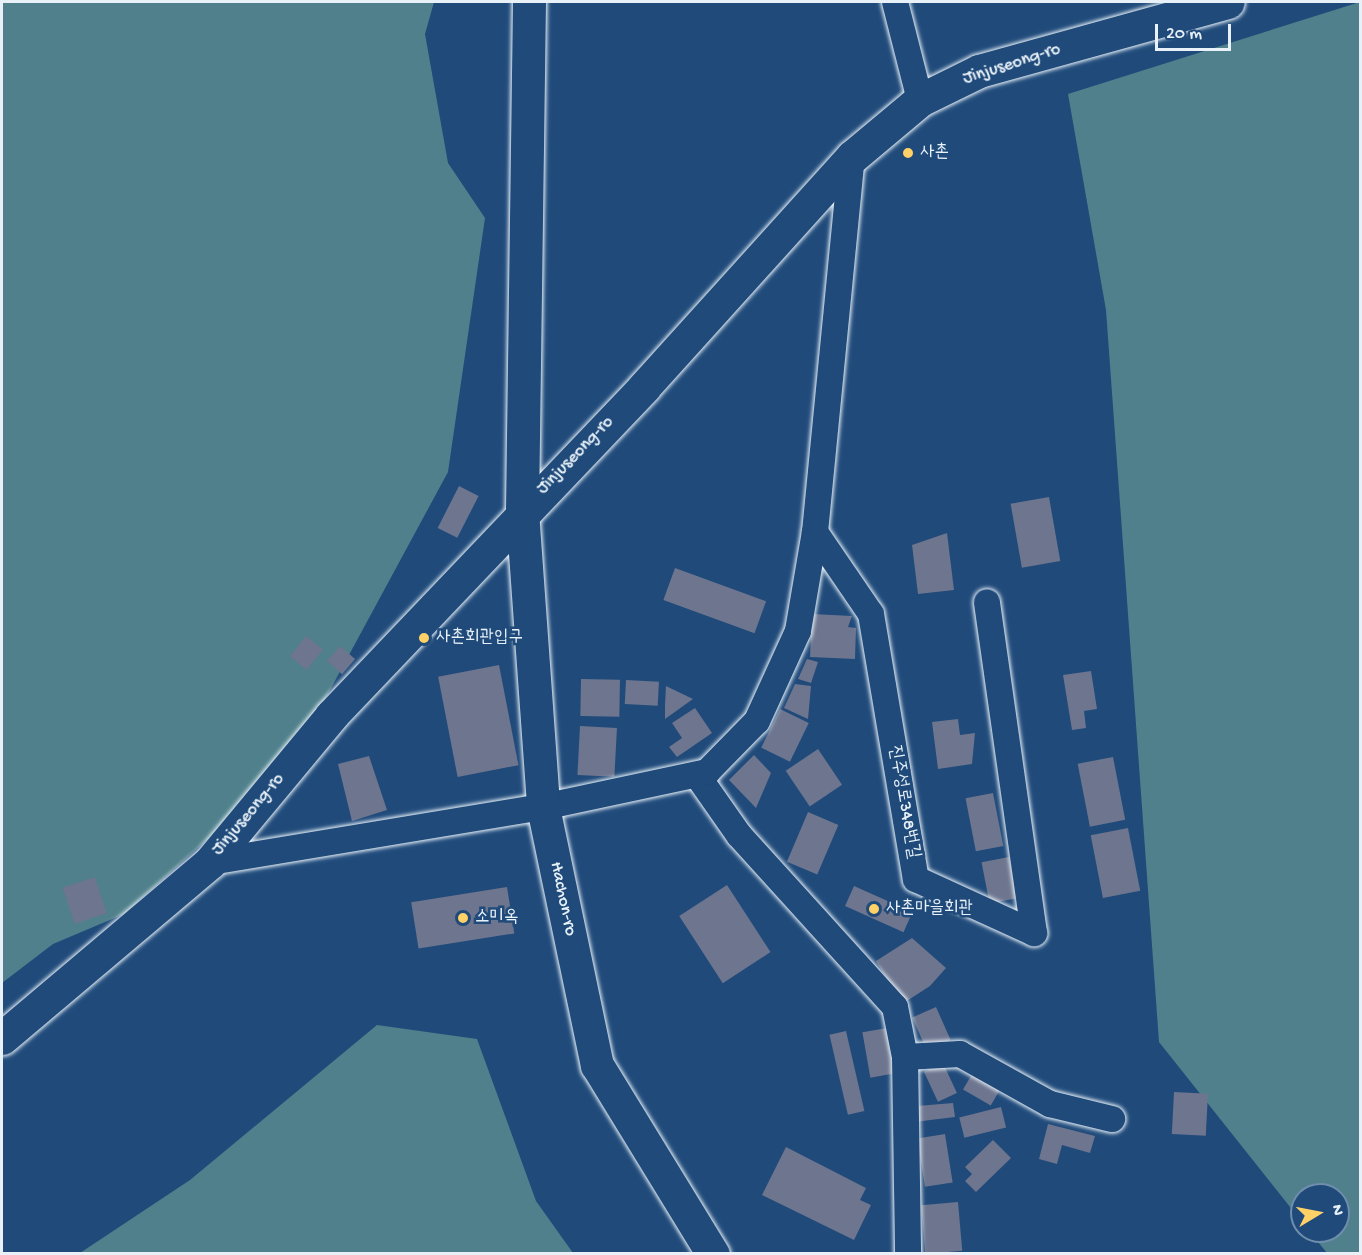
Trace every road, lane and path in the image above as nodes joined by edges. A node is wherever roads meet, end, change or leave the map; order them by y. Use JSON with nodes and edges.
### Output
{"nodes":[{"id":1,"x":529,"y":2,"type":"edge"},
{"id":2,"x":895,"y":2,"type":"edge"},
{"id":3,"x":1228,"y":2,"type":"edge"},
{"id":4,"x":920,"y":100,"type":"junction"},
{"id":5,"x":852,"y":157,"type":"junction"},
{"id":6,"x":522,"y":511,"type":"junction"},
{"id":7,"x":815,"y":532,"type":"junction"},
{"id":8,"x":987,"y":602,"type":"dead end"},
{"id":9,"x":697,"y":775,"type":"junction"},
{"id":10,"x":543,"y":807,"type":"junction"},
{"id":11,"x":210,"y":862,"type":"junction"},
{"id":12,"x":2,"y":1038,"type":"edge"},
{"id":13,"x":905,"y":1057,"type":"junction"},
{"id":14,"x":1112,"y":1119,"type":"dead end"},
{"id":15,"x":713,"y":1254,"type":"edge"},
{"id":16,"x":908,"y":1254,"type":"edge"}],
"edges":[{"from":1,"to":6,"type":"main road","name":"Hachon-ro"},
{"from":2,"to":4,"type":"street"},
{"from":3,"to":4,"type":"main road","name":"Jinjuseong-ro"},
{"from":4,"to":5,"type":"main road","name":"Jinjuseong-ro"},
{"from":5,"to":6,"type":"main road","name":"Jinjuseong-ro"},
{"from":5,"to":7,"type":"street"},
{"from":6,"to":10,"type":"main road","name":"Hachon-ro"},
{"from":6,"to":11,"type":"main road","name":"Jinjuseong-ro"},
{"from":7,"to":8,"type":"street","name":"진주성로348번길"},
{"from":7,"to":9,"type":"street"},
{"from":9,"to":10,"type":"street"},
{"from":9,"to":13,"type":"street"},
{"from":10,"to":11,"type":"street"},
{"from":10,"to":15,"type":"main road","name":"Hachon-ro"},
{"from":11,"to":12,"type":"main road","name":"Jinjuseong-ro"},
{"from":13,"to":14,"type":"street"},
{"from":13,"to":16,"type":"street"}]}
